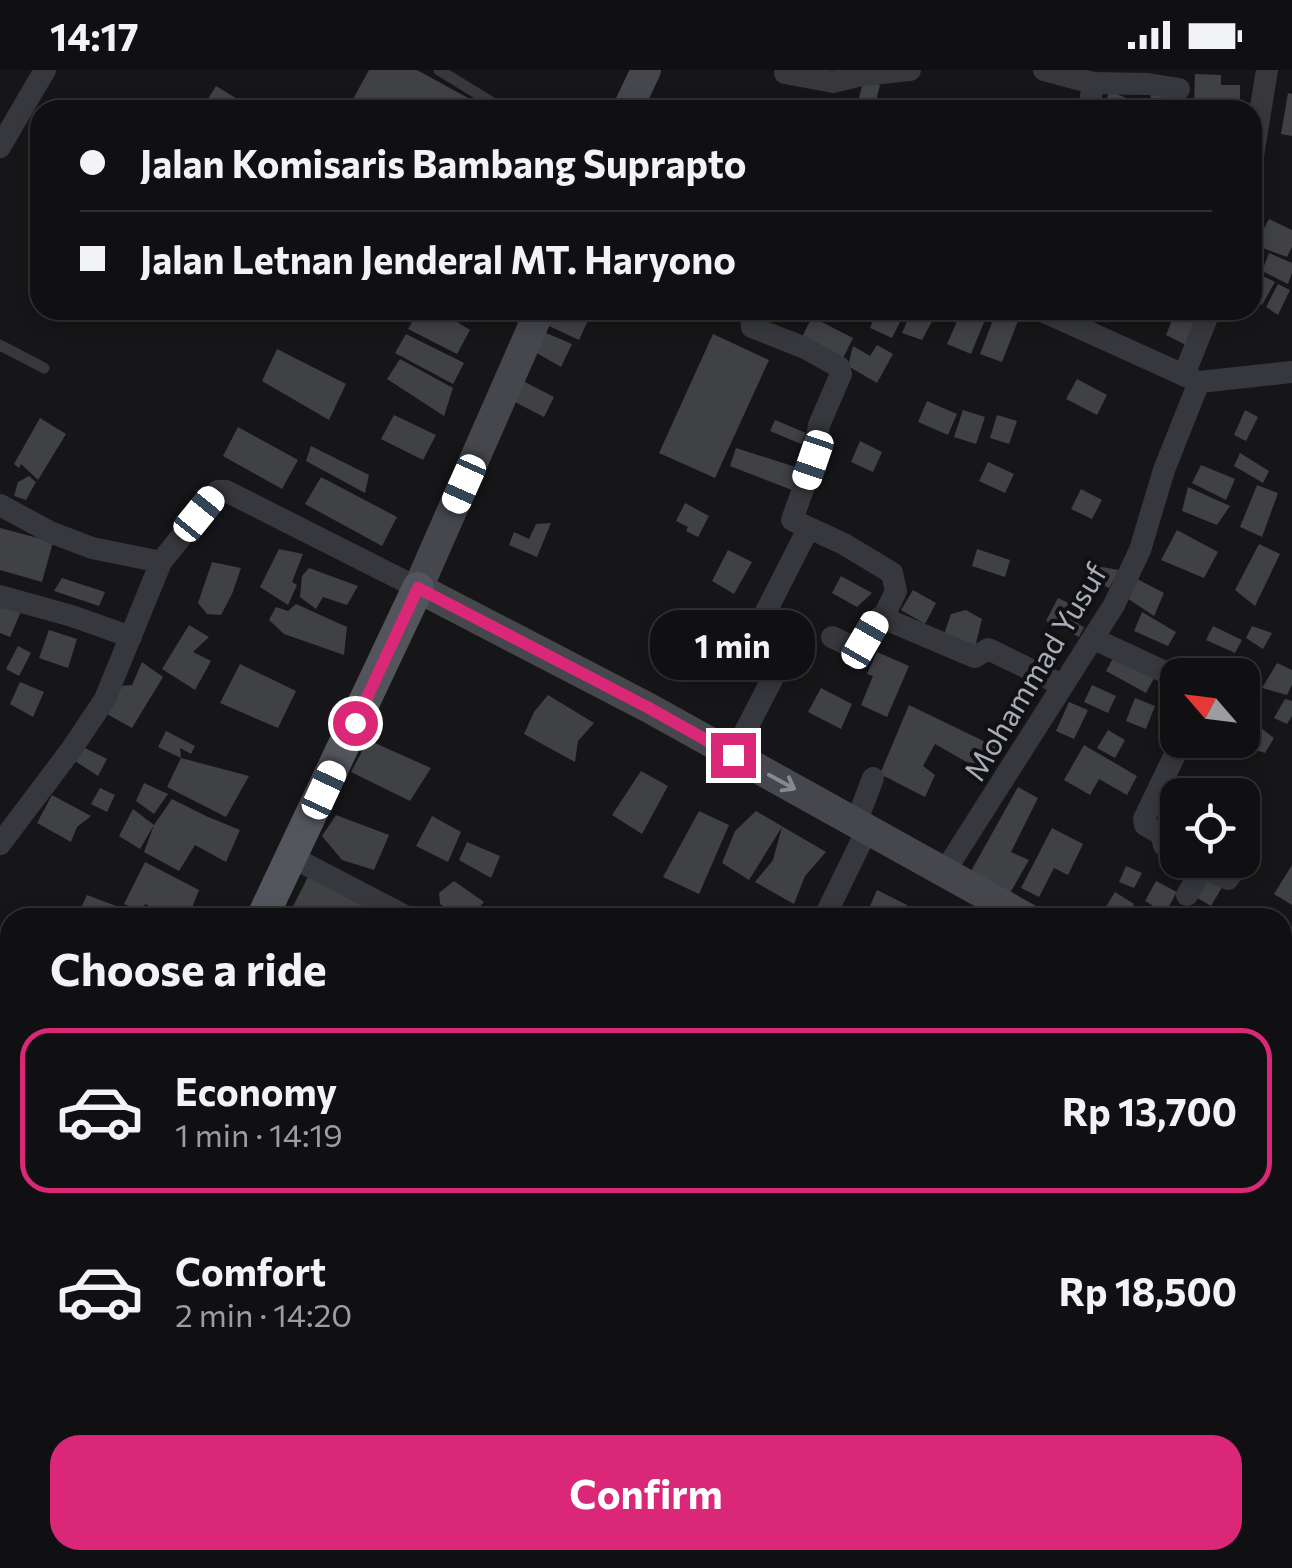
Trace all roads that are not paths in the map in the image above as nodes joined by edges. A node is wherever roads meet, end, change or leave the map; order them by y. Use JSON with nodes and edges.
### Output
{"nodes":[{"id":1,"x":45,"y":70,"type":"edge"},
{"id":2,"x":439,"y":70,"type":"edge"},
{"id":3,"x":646,"y":70,"type":"edge"},
{"id":4,"x":910,"y":70,"type":"edge"},
{"id":5,"x":1044,"y":70,"type":"edge"},
{"id":6,"x":1267,"y":70,"type":"edge"},
{"id":7,"x":784,"y":73,"type":"dead end"},
{"id":8,"x":1101,"y":79,"type":"edge"},
{"id":9,"x":1179,"y":89,"type":"dead end"},
{"id":10,"x":488,"y":100,"type":"edge"},
{"id":11,"x":632,"y":100,"type":"edge"},
{"id":12,"x":1262,"y":101,"type":"edge"},
{"id":13,"x":0,"y":147,"type":"edge"},
{"id":14,"x":536,"y":320,"type":"edge"},
{"id":15,"x":750,"y":320,"type":"edge"},
{"id":16,"x":1062,"y":320,"type":"edge"},
{"id":17,"x":1207,"y":320,"type":"edge"},
{"id":18,"x":0,"y":345,"type":"edge"},
{"id":19,"x":44,"y":368,"type":"dead end"},
{"id":20,"x":1292,"y":372,"type":"edge"},
{"id":21,"x":1192,"y":378,"type":"junction"},
{"id":22,"x":0,"y":505,"type":"edge"},
{"id":23,"x":808,"y":529,"type":"junction"},
{"id":24,"x":161,"y":562,"type":"junction"},
{"id":25,"x":418,"y":588,"type":"junction"},
{"id":26,"x":0,"y":596,"type":"edge"},
{"id":27,"x":883,"y":618,"type":"junction"},
{"id":28,"x":130,"y":637,"type":"junction"},
{"id":29,"x":832,"y":637,"type":"dead end"},
{"id":30,"x":1094,"y":638,"type":"junction"},
{"id":31,"x":1160,"y":669,"type":"edge"},
{"id":32,"x":1062,"y":685,"type":"junction"},
{"id":33,"x":733,"y":755,"type":"junction"},
{"id":34,"x":873,"y":778,"type":"dead end"},
{"id":35,"x":1160,"y":786,"type":"edge"},
{"id":36,"x":861,"y":826,"type":"junction"},
{"id":37,"x":1160,"y":833,"type":"edge"},
{"id":38,"x":0,"y":844,"type":"edge"},
{"id":39,"x":292,"y":857,"type":"junction"},
{"id":40,"x":944,"y":870,"type":"junction"},
{"id":41,"x":1192,"y":878,"type":"edge"},
{"id":42,"x":1187,"y":895,"type":"dead end"},
{"id":43,"x":267,"y":908,"type":"edge"},
{"id":44,"x":390,"y":908,"type":"edge"},
{"id":45,"x":828,"y":908,"type":"edge"},
{"id":46,"x":1010,"y":908,"type":"edge"}],
"edges":[{"from":1,"to":13,"type":"street"},
{"from":2,"to":10,"type":"lane"},
{"from":3,"to":11,"type":"main road"},
{"from":4,"to":7,"type":"street"},
{"from":5,"to":8,"type":"street"},
{"from":6,"to":12,"type":"street"},
{"from":8,"to":9,"type":"street"},
{"from":14,"to":25,"type":"main road"},
{"from":15,"to":23,"type":"street"},
{"from":16,"to":21,"type":"street"},
{"from":17,"to":21,"type":"street","name":"Mohammad Yusuf"},
{"from":18,"to":19,"type":"lane"},
{"from":20,"to":21,"type":"street"},
{"from":21,"to":30,"type":"street","name":"Mohammad Yusuf"},
{"from":22,"to":24,"type":"street"},
{"from":23,"to":27,"type":"street"},
{"from":23,"to":33,"type":"street"},
{"from":24,"to":25,"type":"street"},
{"from":24,"to":28,"type":"street"},
{"from":25,"to":33,"type":"main road"},
{"from":25,"to":39,"type":"main road"},
{"from":26,"to":28,"type":"street"},
{"from":27,"to":29,"type":"street"},
{"from":27,"to":32,"type":"street"},
{"from":28,"to":38,"type":"street"},
{"from":30,"to":31,"type":"street"},
{"from":30,"to":32,"type":"street","name":"Mohammad Yusuf"},
{"from":32,"to":40,"type":"street","name":"Mohammad Yusuf"},
{"from":33,"to":36,"type":"main road","one_way":true},
{"from":34,"to":36,"type":"street"},
{"from":35,"to":37,"type":"street"},
{"from":36,"to":40,"type":"main road"},
{"from":36,"to":45,"type":"street"},
{"from":39,"to":43,"type":"main road"},
{"from":39,"to":44,"type":"street"},
{"from":40,"to":46,"type":"main road"},
{"from":41,"to":42,"type":"street"}]}
